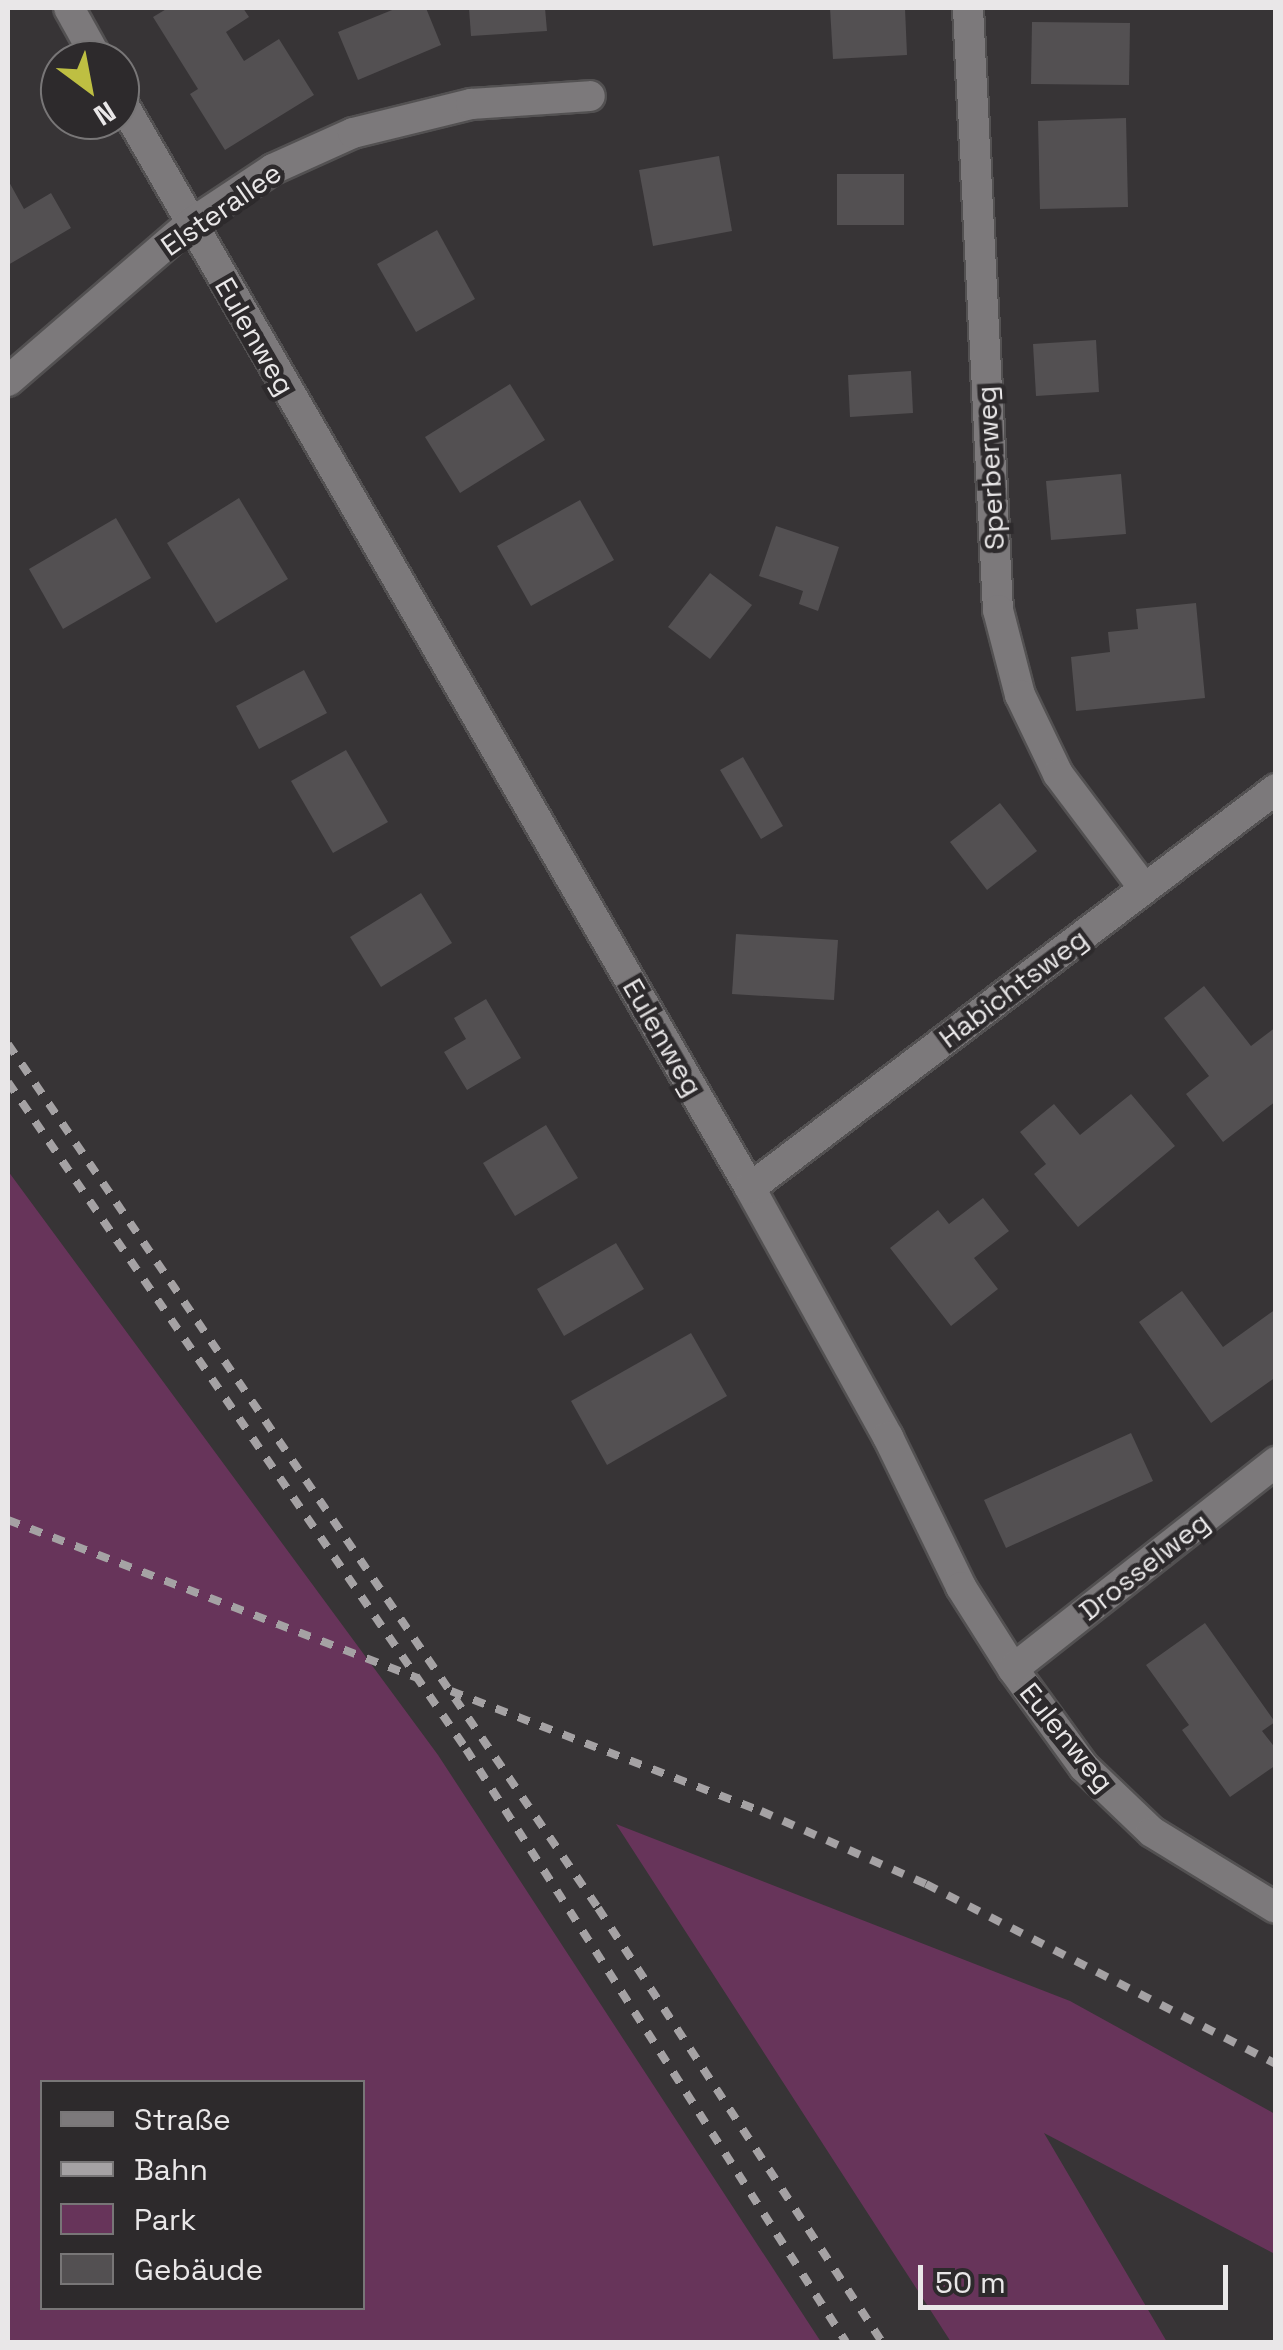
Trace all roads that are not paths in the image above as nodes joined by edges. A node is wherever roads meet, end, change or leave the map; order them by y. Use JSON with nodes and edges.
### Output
{"nodes":[{"id":1,"x":69,"y":8,"type":"edge"},
{"id":2,"x":968,"y":8,"type":"edge"},
{"id":3,"x":87,"y":40,"type":"edge"},
{"id":4,"x":590,"y":96,"type":"dead end"},
{"id":5,"x":140,"y":135,"type":"edge"},
{"id":6,"x":190,"y":224,"type":"junction"},
{"id":7,"x":8,"y":380,"type":"edge"},
{"id":8,"x":1276,"y":789,"type":"edge"},
{"id":9,"x":1144,"y":888,"type":"junction"},
{"id":10,"x":750,"y":1188,"type":"junction"},
{"id":11,"x":1276,"y":1462,"type":"edge"},
{"id":12,"x":1014,"y":1669,"type":"junction"},
{"id":13,"x":1276,"y":1908,"type":"edge"}],
"edges":[{"from":1,"to":3,"type":"street"},
{"from":2,"to":9,"type":"street","name":"Sperberweg"},
{"from":4,"to":6,"type":"street","name":"Elsterallee"},
{"from":5,"to":6,"type":"street","name":"Eulenweg"},
{"from":6,"to":7,"type":"street","name":"Elsterallee"},
{"from":6,"to":10,"type":"street","name":"Eulenweg"},
{"from":8,"to":9,"type":"street","name":"Habichtsweg"},
{"from":9,"to":10,"type":"street","name":"Habichtsweg"},
{"from":10,"to":12,"type":"street","name":"Eulenweg"},
{"from":11,"to":12,"type":"street","name":"Drosselweg"},
{"from":12,"to":13,"type":"street","name":"Eulenweg"}]}
